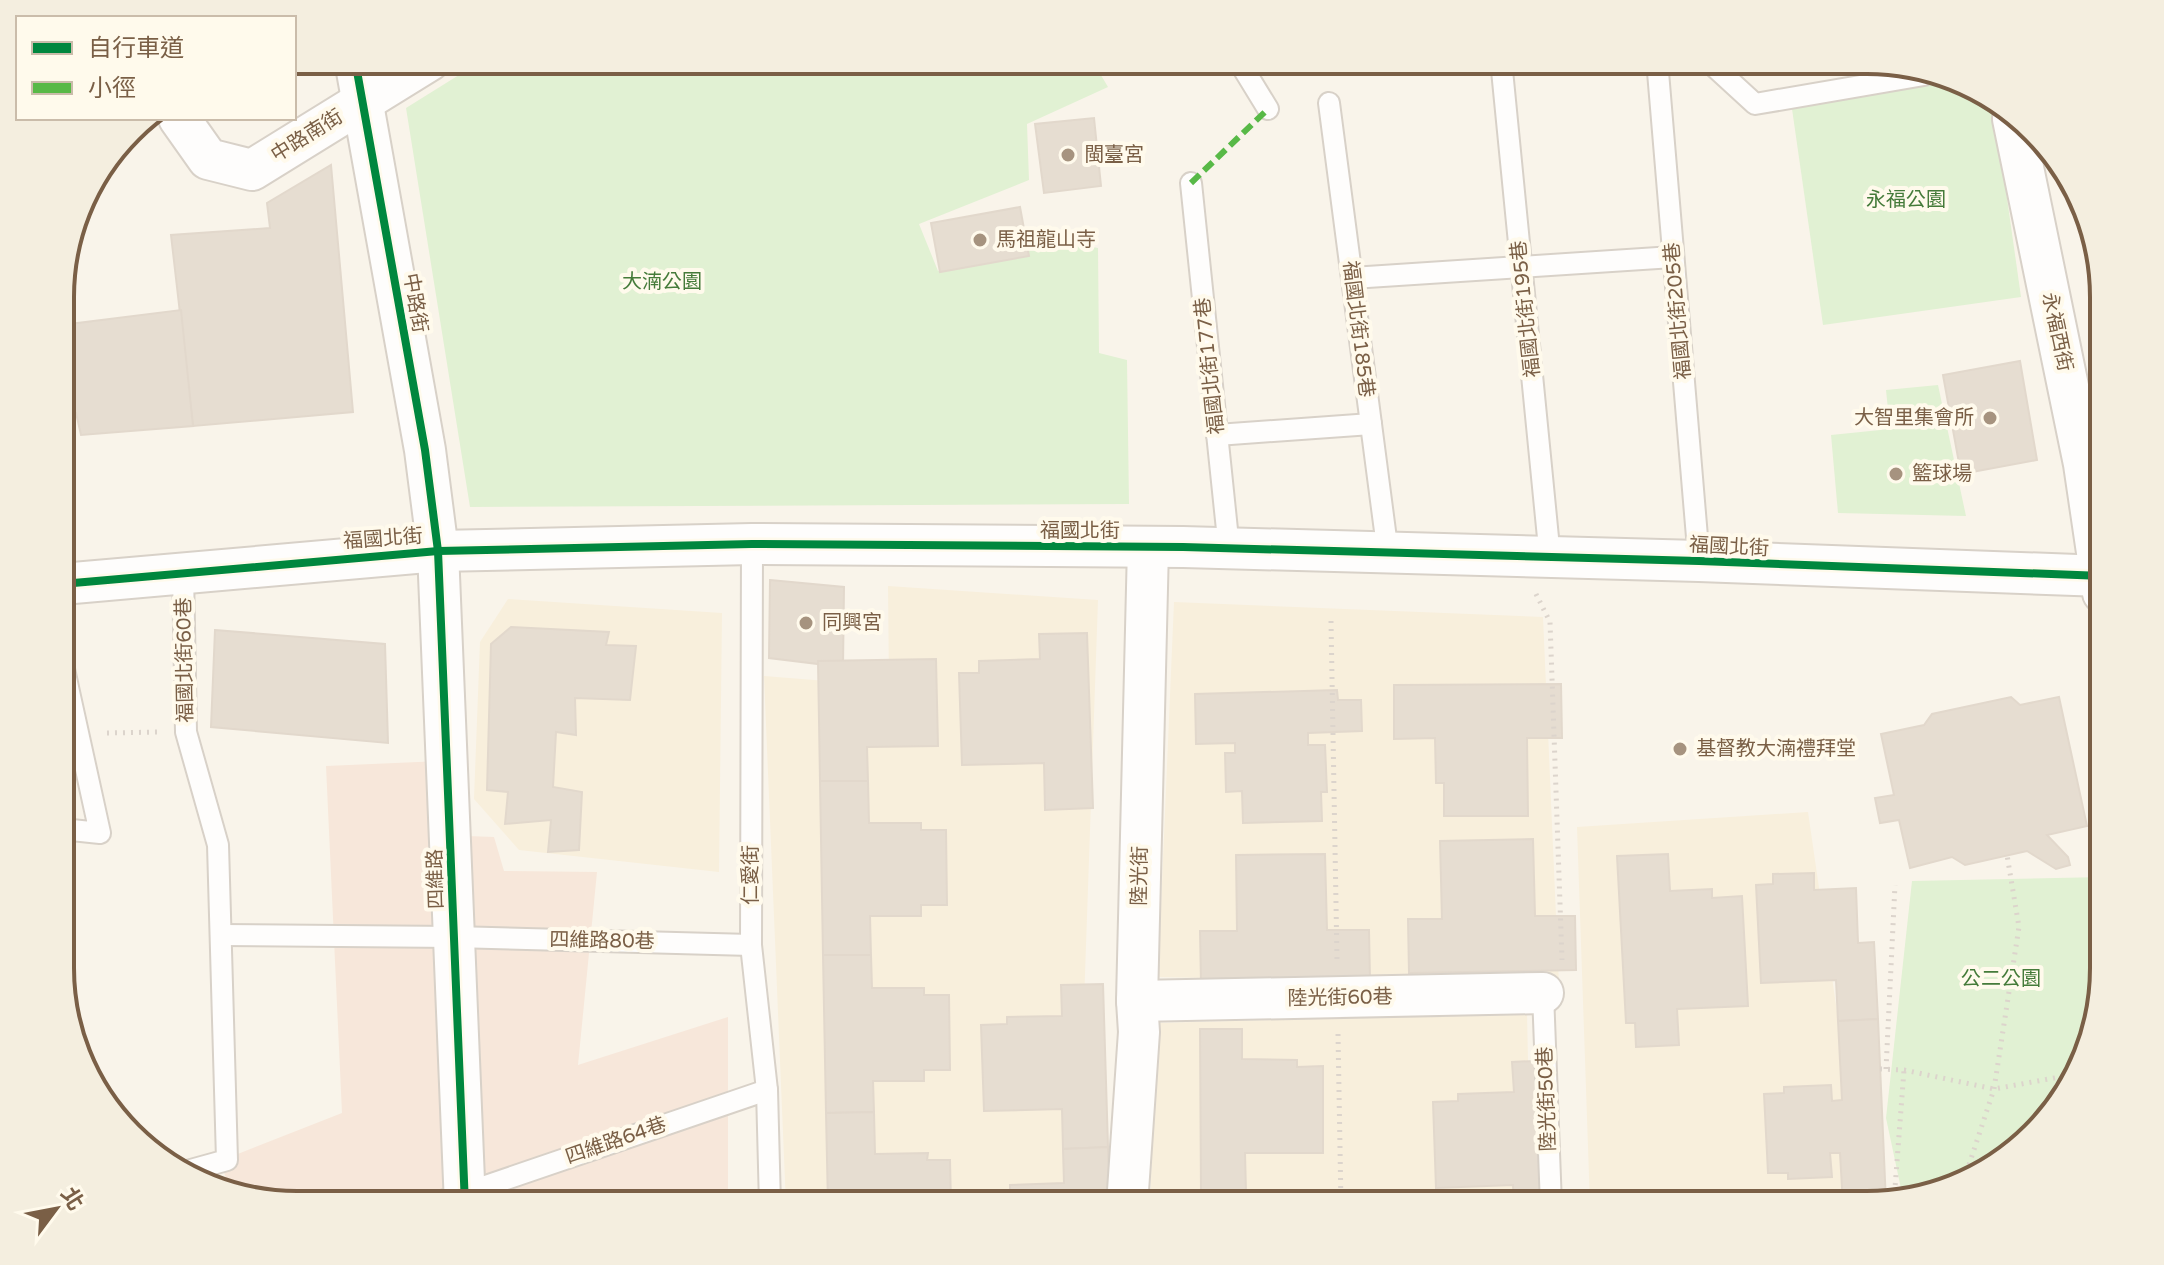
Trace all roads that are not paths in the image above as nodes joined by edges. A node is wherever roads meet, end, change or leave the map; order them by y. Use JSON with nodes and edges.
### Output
{"nodes":[{"id":1,"x":357,"y":74,"type":"edge"},
{"id":2,"x":407,"y":74,"type":"edge"},
{"id":3,"x":1247,"y":74,"type":"edge"},
{"id":4,"x":1502,"y":74,"type":"edge"},
{"id":5,"x":1658,"y":74,"type":"edge"},
{"id":6,"x":1722,"y":74,"type":"edge"},
{"id":7,"x":1906,"y":78,"type":"edge"},
{"id":8,"x":362,"y":102,"type":"junction"},
{"id":9,"x":1329,"y":103,"type":"dead end"},
{"id":10,"x":1268,"y":109,"type":"dead end"},
{"id":11,"x":180,"y":120,"type":"edge"},
{"id":12,"x":2016,"y":131,"type":"edge"},
{"id":13,"x":1191,"y":183,"type":"dead end"},
{"id":14,"x":1673,"y":257,"type":"junction"},
{"id":15,"x":1521,"y":268,"type":"junction"},
{"id":16,"x":1352,"y":278,"type":"junction"},
{"id":17,"x":1371,"y":424,"type":"junction"},
{"id":18,"x":1217,"y":435,"type":"junction"},
{"id":19,"x":2090,"y":445,"type":"edge"},
{"id":20,"x":752,"y":544,"type":"junction"},
{"id":21,"x":1148,"y":547,"type":"junction"},
{"id":22,"x":1229,"y":549,"type":"junction"},
{"id":23,"x":438,"y":551,"type":"junction"},
{"id":24,"x":1388,"y":554,"type":"junction"},
{"id":25,"x":1534,"y":558,"type":"junction"},
{"id":26,"x":1699,"y":561,"type":"junction"},
{"id":27,"x":183,"y":573,"type":"junction"},
{"id":28,"x":2090,"y":581,"type":"edge"},
{"id":29,"x":74,"y":583,"type":"edge"},
{"id":30,"x":74,"y":716,"type":"edge"},
{"id":31,"x":74,"y":830,"type":"edge"},
{"id":32,"x":221,"y":935,"type":"junction"},
{"id":33,"x":454,"y":937,"type":"junction"},
{"id":34,"x":751,"y":945,"type":"junction"},
{"id":35,"x":1543,"y":993,"type":"joint"},
{"id":36,"x":1137,"y":1001,"type":"junction"},
{"id":37,"x":767,"y":1090,"type":"junction"},
{"id":38,"x":199,"y":1168,"type":"edge"},
{"id":39,"x":453,"y":1191,"type":"edge"},
{"id":40,"x":481,"y":1191,"type":"edge"},
{"id":41,"x":770,"y":1191,"type":"edge"},
{"id":42,"x":1128,"y":1191,"type":"edge"},
{"id":43,"x":1550,"y":1191,"type":"edge"}],
"edges":[{"from":1,"to":8,"type":"street","name":"中路街"},
{"from":2,"to":8,"type":"street","name":"中路南街"},
{"from":3,"to":10,"type":"lane"},
{"from":4,"to":15,"type":"lane","name":"福國北街195巷"},
{"from":5,"to":14,"type":"lane","name":"福國北街205巷"},
{"from":6,"to":7,"type":"lane"},
{"from":8,"to":11,"type":"street","name":"中路南街"},
{"from":8,"to":23,"type":"street","name":"中路街"},
{"from":9,"to":16,"type":"lane","name":"福國北街185巷"},
{"from":12,"to":19,"type":"street","name":"永福西街"},
{"from":13,"to":18,"type":"lane","name":"福國北街177巷"},
{"from":14,"to":15,"type":"lane"},
{"from":14,"to":26,"type":"lane","name":"福國北街205巷"},
{"from":15,"to":16,"type":"lane"},
{"from":15,"to":25,"type":"lane","name":"福國北街195巷"},
{"from":16,"to":17,"type":"lane","name":"福國北街185巷"},
{"from":17,"to":18,"type":"lane"},
{"from":17,"to":24,"type":"lane","name":"福國北街185巷"},
{"from":18,"to":22,"type":"lane","name":"福國北街177巷"},
{"from":20,"to":21,"type":"street","name":"福國北街"},
{"from":20,"to":23,"type":"street","name":"福國北街"},
{"from":20,"to":34,"type":"lane","name":"仁愛街"},
{"from":21,"to":22,"type":"street","name":"福國北街"},
{"from":21,"to":36,"type":"street","name":"陸光街"},
{"from":22,"to":24,"type":"street","name":"福國北街"},
{"from":23,"to":27,"type":"street","name":"福國北街"},
{"from":23,"to":33,"type":"street","name":"四維路"},
{"from":24,"to":25,"type":"street","name":"福國北街"},
{"from":25,"to":26,"type":"street","name":"福國北街"},
{"from":26,"to":28,"type":"street","name":"福國北街"},
{"from":27,"to":29,"type":"street","name":"福國北街"},
{"from":27,"to":32,"type":"lane","name":"福國北街60巷"},
{"from":30,"to":31,"type":"lane"},
{"from":32,"to":33,"type":"lane","name":"四維路80巷"},
{"from":32,"to":38,"type":"lane","name":"福國北街60巷"},
{"from":33,"to":34,"type":"lane","name":"四維路80巷"},
{"from":33,"to":39,"type":"street","name":"四維路"},
{"from":34,"to":37,"type":"lane","name":"仁愛街"},
{"from":35,"to":36,"type":"street","name":"陸光街60巷"},
{"from":35,"to":43,"type":"lane","name":"陸光街50巷"},
{"from":36,"to":42,"type":"street","name":"陸光街"},
{"from":37,"to":40,"type":"lane","name":"四維路64巷"},
{"from":37,"to":41,"type":"lane","name":"仁愛街"}]}
